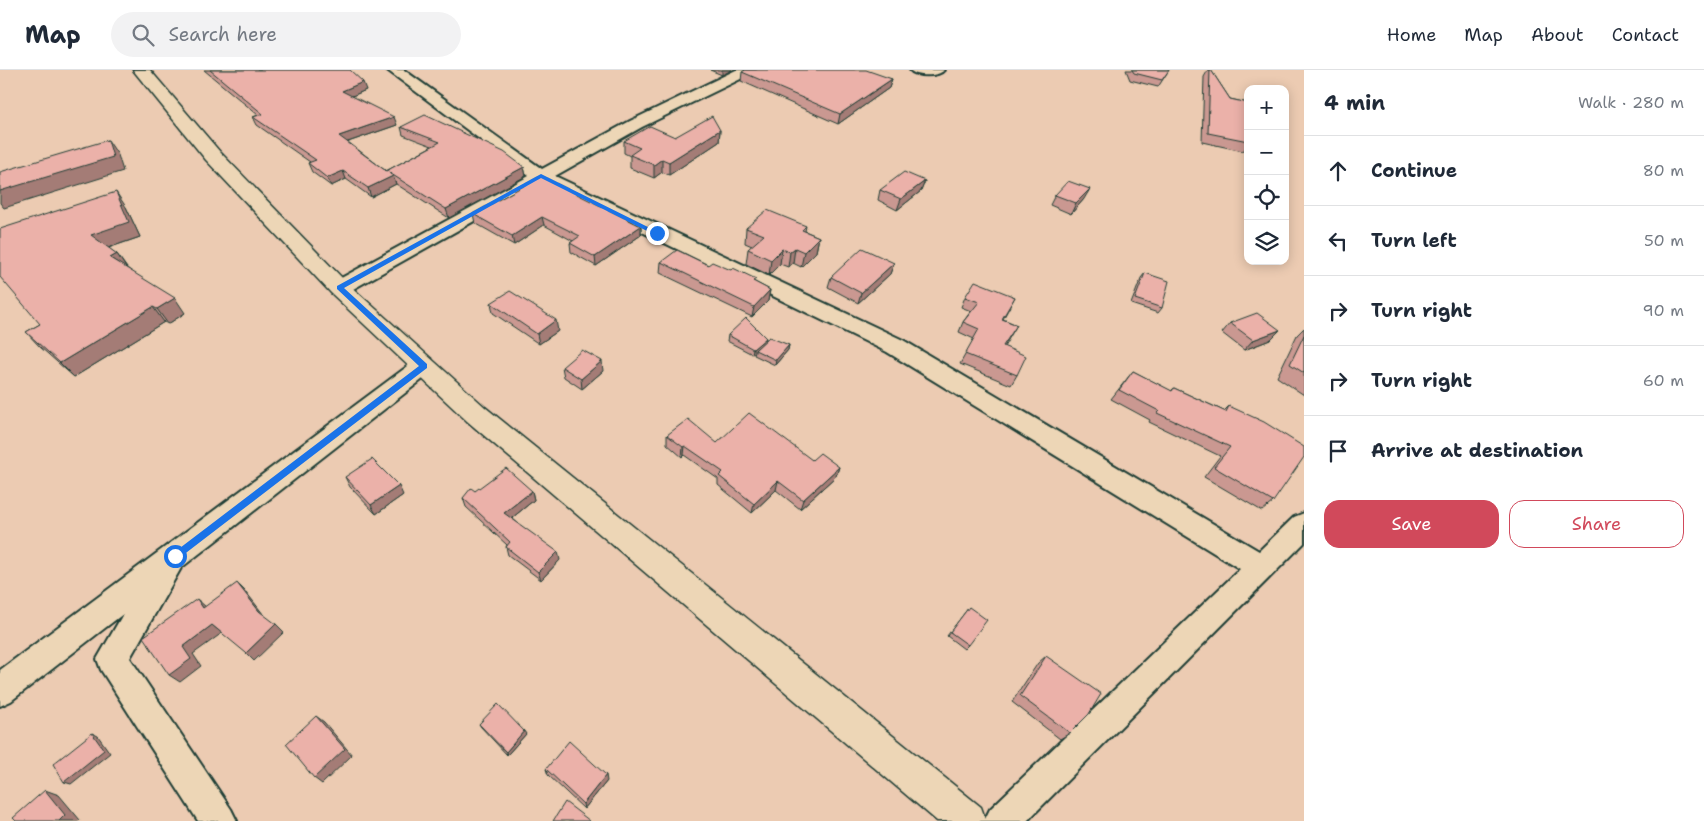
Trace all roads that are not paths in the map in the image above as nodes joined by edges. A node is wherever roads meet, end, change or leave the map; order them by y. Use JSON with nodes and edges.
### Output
{"nodes":[{"id":1,"x":141,"y":70,"type":"edge"},
{"id":2,"x":394,"y":70,"type":"edge"},
{"id":3,"x":748,"y":70,"type":"edge"},
{"id":4,"x":917,"y":70,"type":"edge"},
{"id":5,"x":937,"y":70,"type":"edge"},
{"id":6,"x":541,"y":176,"type":"junction"},
{"id":7,"x":339,"y":288,"type":"junction"},
{"id":8,"x":424,"y":366,"type":"junction"},
{"id":9,"x":1304,"y":525,"type":"edge"},
{"id":10,"x":175,"y":556,"type":"junction"},
{"id":11,"x":1262,"y":568,"type":"junction"},
{"id":12,"x":0,"y":690,"type":"edge"},
{"id":13,"x":219,"y":821,"type":"edge"},
{"id":14,"x":967,"y":821,"type":"edge"},
{"id":15,"x":1002,"y":821,"type":"edge"}],
"edges":[{"from":1,"to":7,"type":"main road"},
{"from":2,"to":6,"type":"street"},
{"from":3,"to":6,"type":"street"},
{"from":4,"to":5,"type":"street"},
{"from":6,"to":7,"type":"street"},
{"from":6,"to":11,"type":"street"},
{"from":7,"to":8,"type":"main road"},
{"from":8,"to":10,"type":"street"},
{"from":8,"to":14,"type":"main road"},
{"from":9,"to":11,"type":"street"},
{"from":10,"to":12,"type":"street"},
{"from":10,"to":13,"type":"street"},
{"from":11,"to":15,"type":"street"}]}
